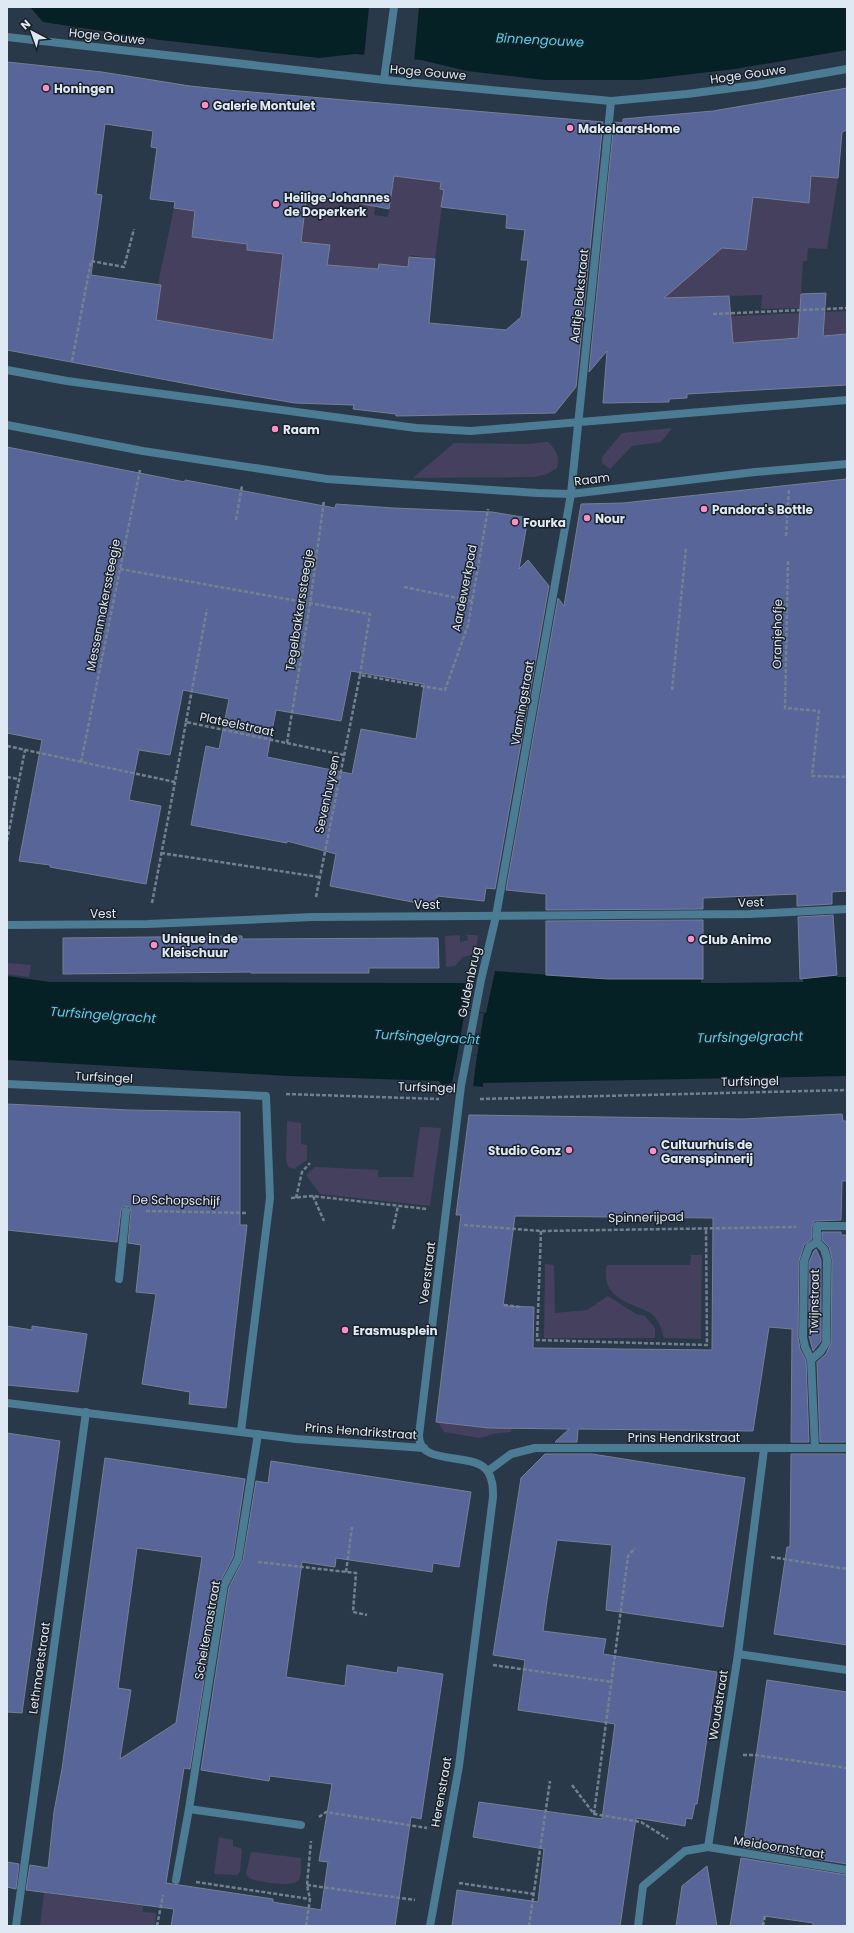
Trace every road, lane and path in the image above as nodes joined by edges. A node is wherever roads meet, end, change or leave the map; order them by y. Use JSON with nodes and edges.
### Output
{"nodes":[{"id":1,"x":394,"y":7,"type":"edge"},
{"id":2,"x":7,"y":37,"type":"edge"},
{"id":3,"x":847,"y":69,"type":"edge"},
{"id":4,"x":384,"y":80,"type":"junction"},
{"id":5,"x":611,"y":101,"type":"junction"},
{"id":6,"x":134,"y":229,"type":"dead end"},
{"id":7,"x":847,"y":308,"type":"edge"},
{"id":8,"x":713,"y":314,"type":"dead end"},
{"id":9,"x":7,"y":370,"type":"edge"},
{"id":10,"x":67,"y":381,"type":"junction"},
{"id":11,"x":847,"y":400,"type":"edge"},
{"id":12,"x":578,"y":424,"type":"junction"},
{"id":13,"x":7,"y":425,"type":"edge"},
{"id":14,"x":143,"y":451,"type":"junction"},
{"id":15,"x":847,"y":464,"type":"edge"},
{"id":16,"x":245,"y":468,"type":"junction"},
{"id":17,"x":791,"y":469,"type":"junction"},
{"id":18,"x":327,"y":479,"type":"junction"},
{"id":19,"x":492,"y":489,"type":"junction"},
{"id":20,"x":571,"y":494,"type":"junction"},
{"id":21,"x":236,"y":520,"type":"dead end"},
{"id":22,"x":786,"y":536,"type":"dead end"},
{"id":23,"x":686,"y":548,"type":"dead end"},
{"id":24,"x":788,"y":561,"type":"dead end"},
{"id":25,"x":120,"y":570,"type":"junction"},
{"id":26,"x":404,"y":587,"type":"dead end"},
{"id":27,"x":472,"y":602,"type":"junction"},
{"id":28,"x":310,"y":604,"type":"junction"},
{"id":29,"x":207,"y":609,"type":"dead end"},
{"id":30,"x":360,"y":675,"type":"junction"},
{"id":31,"x":672,"y":690,"type":"dead end"},
{"id":32,"x":186,"y":722,"type":"junction"},
{"id":33,"x":287,"y":743,"type":"junction"},
{"id":34,"x":7,"y":746,"type":"edge"},
{"id":35,"x":25,"y":750,"type":"junction"},
{"id":36,"x":344,"y":756,"type":"junction"},
{"id":37,"x":81,"y":762,"type":"junction"},
{"id":38,"x":847,"y":776,"type":"edge"},
{"id":39,"x":7,"y":777,"type":"edge"},
{"id":40,"x":19,"y":779,"type":"junction"},
{"id":41,"x":175,"y":782,"type":"junction"},
{"id":42,"x":7,"y":841,"type":"edge"},
{"id":43,"x":161,"y":853,"type":"junction"},
{"id":44,"x":319,"y":877,"type":"junction"},
{"id":45,"x":847,"y":909,"type":"edge"},
{"id":46,"x":496,"y":916,"type":"junction"},
{"id":47,"x":313,"y":917,"type":"junction"},
{"id":48,"x":148,"y":924,"type":"junction"},
{"id":49,"x":7,"y":925,"type":"edge"},
{"id":50,"x":7,"y":1084,"type":"edge"},
{"id":51,"x":847,"y":1090,"type":"edge"},
{"id":52,"x":266,"y":1096,"type":"junction"},
{"id":53,"x":459,"y":1100,"type":"junction"},
{"id":54,"x":310,"y":1163,"type":"dead end"},
{"id":55,"x":312,"y":1196,"type":"junction"},
{"id":56,"x":270,"y":1198,"type":"junction"},
{"id":57,"x":296,"y":1198,"type":"junction"},
{"id":58,"x":398,"y":1206,"type":"junction"},
{"id":59,"x":126,"y":1211,"type":"joint"},
{"id":60,"x":446,"y":1211,"type":"junction"},
{"id":61,"x":269,"y":1214,"type":"junction"},
{"id":62,"x":324,"y":1221,"type":"dead end"},
{"id":63,"x":445,"y":1223,"type":"junction"},
{"id":64,"x":817,"y":1226,"type":"junction"},
{"id":65,"x":847,"y":1226,"type":"edge"},
{"id":66,"x":706,"y":1228,"type":"junction"},
{"id":67,"x":393,"y":1229,"type":"dead end"},
{"id":68,"x":541,"y":1231,"type":"junction"},
{"id":69,"x":817,"y":1242,"type":"junction"},
{"id":70,"x":119,"y":1279,"type":"dead end"},
{"id":71,"x":504,"y":1305,"type":"dead end"},
{"id":72,"x":521,"y":1307,"type":"dead end"},
{"id":73,"x":811,"y":1360,"type":"junction"},
{"id":74,"x":7,"y":1404,"type":"edge"},
{"id":75,"x":86,"y":1412,"type":"junction"},
{"id":76,"x":241,"y":1432,"type":"junction"},
{"id":77,"x":258,"y":1434,"type":"junction"},
{"id":78,"x":424,"y":1448,"type":"junction"},
{"id":79,"x":815,"y":1448,"type":"junction"},
{"id":80,"x":847,"y":1448,"type":"edge"},
{"id":81,"x":764,"y":1450,"type":"junction"},
{"id":82,"x":488,"y":1471,"type":"junction"},
{"id":83,"x":352,"y":1527,"type":"dead end"},
{"id":84,"x":635,"y":1548,"type":"dead end"},
{"id":85,"x":751,"y":1553,"type":"junction"},
{"id":86,"x":238,"y":1559,"type":"junction"},
{"id":87,"x":847,"y":1569,"type":"edge"},
{"id":88,"x":346,"y":1572,"type":"junction"},
{"id":89,"x":367,"y":1615,"type":"dead end"},
{"id":90,"x":738,"y":1654,"type":"junction"},
{"id":91,"x":473,"y":1663,"type":"junction"},
{"id":92,"x":847,"y":1670,"type":"edge"},
{"id":93,"x":612,"y":1682,"type":"junction"},
{"id":94,"x":722,"y":1755,"type":"junction"},
{"id":95,"x":847,"y":1768,"type":"edge"},
{"id":96,"x":550,"y":1781,"type":"dead end"},
{"id":97,"x":572,"y":1786,"type":"dead end"},
{"id":98,"x":189,"y":1809,"type":"junction"},
{"id":99,"x":594,"y":1814,"type":"junction"},
{"id":100,"x":318,"y":1818,"type":"dead end"},
{"id":101,"x":301,"y":1825,"type":"dead end"},
{"id":102,"x":447,"y":1831,"type":"junction"},
{"id":103,"x":311,"y":1840,"type":"dead end"},
{"id":104,"x":708,"y":1847,"type":"junction"},
{"id":105,"x":685,"y":1851,"type":"junction"},
{"id":106,"x":847,"y":1870,"type":"edge"},
{"id":107,"x":176,"y":1880,"type":"junction"},
{"id":108,"x":438,"y":1880,"type":"junction"},
{"id":109,"x":307,"y":1885,"type":"junction"},
{"id":110,"x":534,"y":1894,"type":"junction"},
{"id":111,"x":310,"y":1899,"type":"junction"},
{"id":112,"x":434,"y":1903,"type":"junction"},
{"id":113,"x":766,"y":1916,"type":"dead end"},
{"id":114,"x":16,"y":1926,"type":"edge"},
{"id":115,"x":157,"y":1926,"type":"edge"},
{"id":116,"x":306,"y":1926,"type":"edge"},
{"id":117,"x":430,"y":1926,"type":"edge"},
{"id":118,"x":529,"y":1926,"type":"edge"},
{"id":119,"x":638,"y":1926,"type":"edge"},
{"id":120,"x":763,"y":1926,"type":"edge"}],
"edges":[{"from":1,"to":4,"type":"street"},
{"from":2,"to":4,"type":"street","name":"Hoge Gouwe"},
{"from":3,"to":5,"type":"street","name":"Hoge Gouwe"},
{"from":4,"to":5,"type":"street","name":"Hoge Gouwe"},
{"from":5,"to":12,"type":"street","name":"Aaltje Bakstraat"},
{"from":6,"to":10,"type":"path"},
{"from":7,"to":8,"type":"path"},
{"from":9,"to":10,"type":"street"},
{"from":10,"to":12,"type":"street"},
{"from":11,"to":12,"type":"street"},
{"from":12,"to":20,"type":"street","name":"Aaltje Bakstraat"},
{"from":13,"to":14,"type":"street","name":"Raam"},
{"from":14,"to":16,"type":"street","name":"Raam"},
{"from":14,"to":25,"type":"path","name":"Messenmakerssteegje"},
{"from":15,"to":17,"type":"street","name":"Raam"},
{"from":16,"to":18,"type":"street","name":"Raam"},
{"from":16,"to":21,"type":"path"},
{"from":17,"to":20,"type":"street","name":"Raam"},
{"from":17,"to":22,"type":"path"},
{"from":18,"to":19,"type":"street","name":"Raam"},
{"from":18,"to":28,"type":"path","name":"Tegelbakkerssteegje"},
{"from":19,"to":20,"type":"street","name":"Raam"},
{"from":19,"to":27,"type":"path","name":"Aardewerkpad"},
{"from":20,"to":46,"type":"street","name":"Vlamingstraat"},
{"from":23,"to":31,"type":"path"},
{"from":24,"to":38,"type":"path","name":"Oranjehofje"},
{"from":25,"to":28,"type":"path"},
{"from":25,"to":37,"type":"path","name":"Messenmakerssteegje"},
{"from":26,"to":27,"type":"path"},
{"from":27,"to":30,"type":"path","name":"Aardewerkpad"},
{"from":28,"to":30,"type":"path","name":"Sevenhuysen"},
{"from":28,"to":33,"type":"path","name":"Tegelbakkerssteegje"},
{"from":29,"to":32,"type":"path"},
{"from":30,"to":36,"type":"path","name":"Sevenhuysen"},
{"from":32,"to":33,"type":"path","name":"Plateelstraat"},
{"from":32,"to":41,"type":"path","name":"Plateelstraat"},
{"from":33,"to":36,"type":"path","name":"Plateelstraat"},
{"from":34,"to":35,"type":"path"},
{"from":35,"to":37,"type":"path"},
{"from":35,"to":40,"type":"path"},
{"from":36,"to":44,"type":"path","name":"Sevenhuysen"},
{"from":37,"to":41,"type":"path"},
{"from":39,"to":40,"type":"path"},
{"from":40,"to":42,"type":"path"},
{"from":41,"to":43,"type":"path","name":"Plateelstraat"},
{"from":43,"to":44,"type":"path"},
{"from":43,"to":48,"type":"path","name":"Plateelstraat"},
{"from":44,"to":47,"type":"path","name":"Sevenhuysen"},
{"from":45,"to":46,"type":"street","name":"Vest"},
{"from":46,"to":47,"type":"street","name":"Vest"},
{"from":46,"to":53,"type":"street","name":"Guldenbrug"},
{"from":47,"to":48,"type":"street","name":"Vest"},
{"from":48,"to":49,"type":"street","name":"Vest"},
{"from":50,"to":52,"type":"street","name":"Turfsingel"},
{"from":51,"to":53,"type":"path","name":"Turfsingel"},
{"from":52,"to":53,"type":"path","name":"Turfsingel"},
{"from":52,"to":56,"type":"street"},
{"from":53,"to":60,"type":"street","name":"Veerstraat"},
{"from":54,"to":57,"type":"path"},
{"from":55,"to":57,"type":"path"},
{"from":55,"to":58,"type":"path"},
{"from":55,"to":62,"type":"path"},
{"from":56,"to":57,"type":"path"},
{"from":56,"to":61,"type":"street"},
{"from":58,"to":60,"type":"path"},
{"from":58,"to":67,"type":"path"},
{"from":59,"to":61,"type":"path","name":"De Schopschijf"},
{"from":59,"to":70,"type":"street","name":"De Schopschijf"},
{"from":60,"to":63,"type":"street","name":"Veerstraat"},
{"from":61,"to":76,"type":"street"},
{"from":63,"to":68,"type":"path","name":"Spinnerijpad"},
{"from":63,"to":78,"type":"street","name":"Veerstraat"},
{"from":64,"to":65,"type":"street"},
{"from":64,"to":66,"type":"path","name":"Spinnerijpad"},
{"from":64,"to":69,"type":"street"},
{"from":66,"to":68,"type":"path","name":"Spinnerijpad"},
{"from":66,"to":68,"type":"path"},
{"from":69,"to":73,"type":"street","name":"Twijnstraat"},
{"from":69,"to":73,"type":"street","name":"Twijnstraat"},
{"from":71,"to":72,"type":"path"},
{"from":73,"to":79,"type":"street","name":"Twijnstraat"},
{"from":74,"to":75,"type":"street","name":"Prins Hendrikstraat"},
{"from":75,"to":76,"type":"street","name":"Prins Hendrikstraat"},
{"from":75,"to":114,"type":"street","name":"Lethmaetstraat"},
{"from":76,"to":77,"type":"street","name":"Prins Hendrikstraat"},
{"from":77,"to":78,"type":"street","name":"Prins Hendrikstraat"},
{"from":77,"to":86,"type":"street","name":"Scheltemastraat"},
{"from":78,"to":82,"type":"street","name":"Prins Hendrikstraat"},
{"from":79,"to":80,"type":"street","name":"Prins Hendrikstraat"},
{"from":79,"to":81,"type":"street","name":"Prins Hendrikstraat"},
{"from":81,"to":82,"type":"street","name":"Prins Hendrikstraat"},
{"from":81,"to":85,"type":"street","name":"Woudstraat"},
{"from":82,"to":91,"type":"street","name":"Herenstraat"},
{"from":83,"to":88,"type":"path"},
{"from":84,"to":93,"type":"path"},
{"from":85,"to":87,"type":"path"},
{"from":85,"to":90,"type":"street","name":"Woudstraat"},
{"from":86,"to":88,"type":"path"},
{"from":86,"to":98,"type":"street","name":"Scheltemastraat"},
{"from":88,"to":89,"type":"path"},
{"from":90,"to":92,"type":"street"},
{"from":90,"to":94,"type":"street","name":"Woudstraat"},
{"from":91,"to":93,"type":"path"},
{"from":91,"to":102,"type":"street","name":"Herenstraat"},
{"from":93,"to":99,"type":"path"},
{"from":94,"to":95,"type":"path"},
{"from":94,"to":104,"type":"street","name":"Woudstraat"},
{"from":96,"to":110,"type":"path"},
{"from":97,"to":99,"type":"path"},
{"from":98,"to":101,"type":"street"},
{"from":98,"to":107,"type":"street","name":"Scheltemastraat"},
{"from":99,"to":105,"type":"path"},
{"from":100,"to":102,"type":"path"},
{"from":102,"to":108,"type":"street","name":"Herenstraat"},
{"from":103,"to":109,"type":"path"},
{"from":104,"to":105,"type":"street"},
{"from":104,"to":106,"type":"street","name":"Meidoornstraat"},
{"from":105,"to":119,"type":"street"},
{"from":107,"to":111,"type":"path"},
{"from":107,"to":115,"type":"path"},
{"from":108,"to":110,"type":"path"},
{"from":108,"to":112,"type":"street","name":"Herenstraat"},
{"from":109,"to":111,"type":"path"},
{"from":109,"to":112,"type":"path"},
{"from":110,"to":118,"type":"path"},
{"from":111,"to":116,"type":"path"},
{"from":112,"to":117,"type":"street","name":"Herenstraat"},
{"from":113,"to":120,"type":"path"}]}
